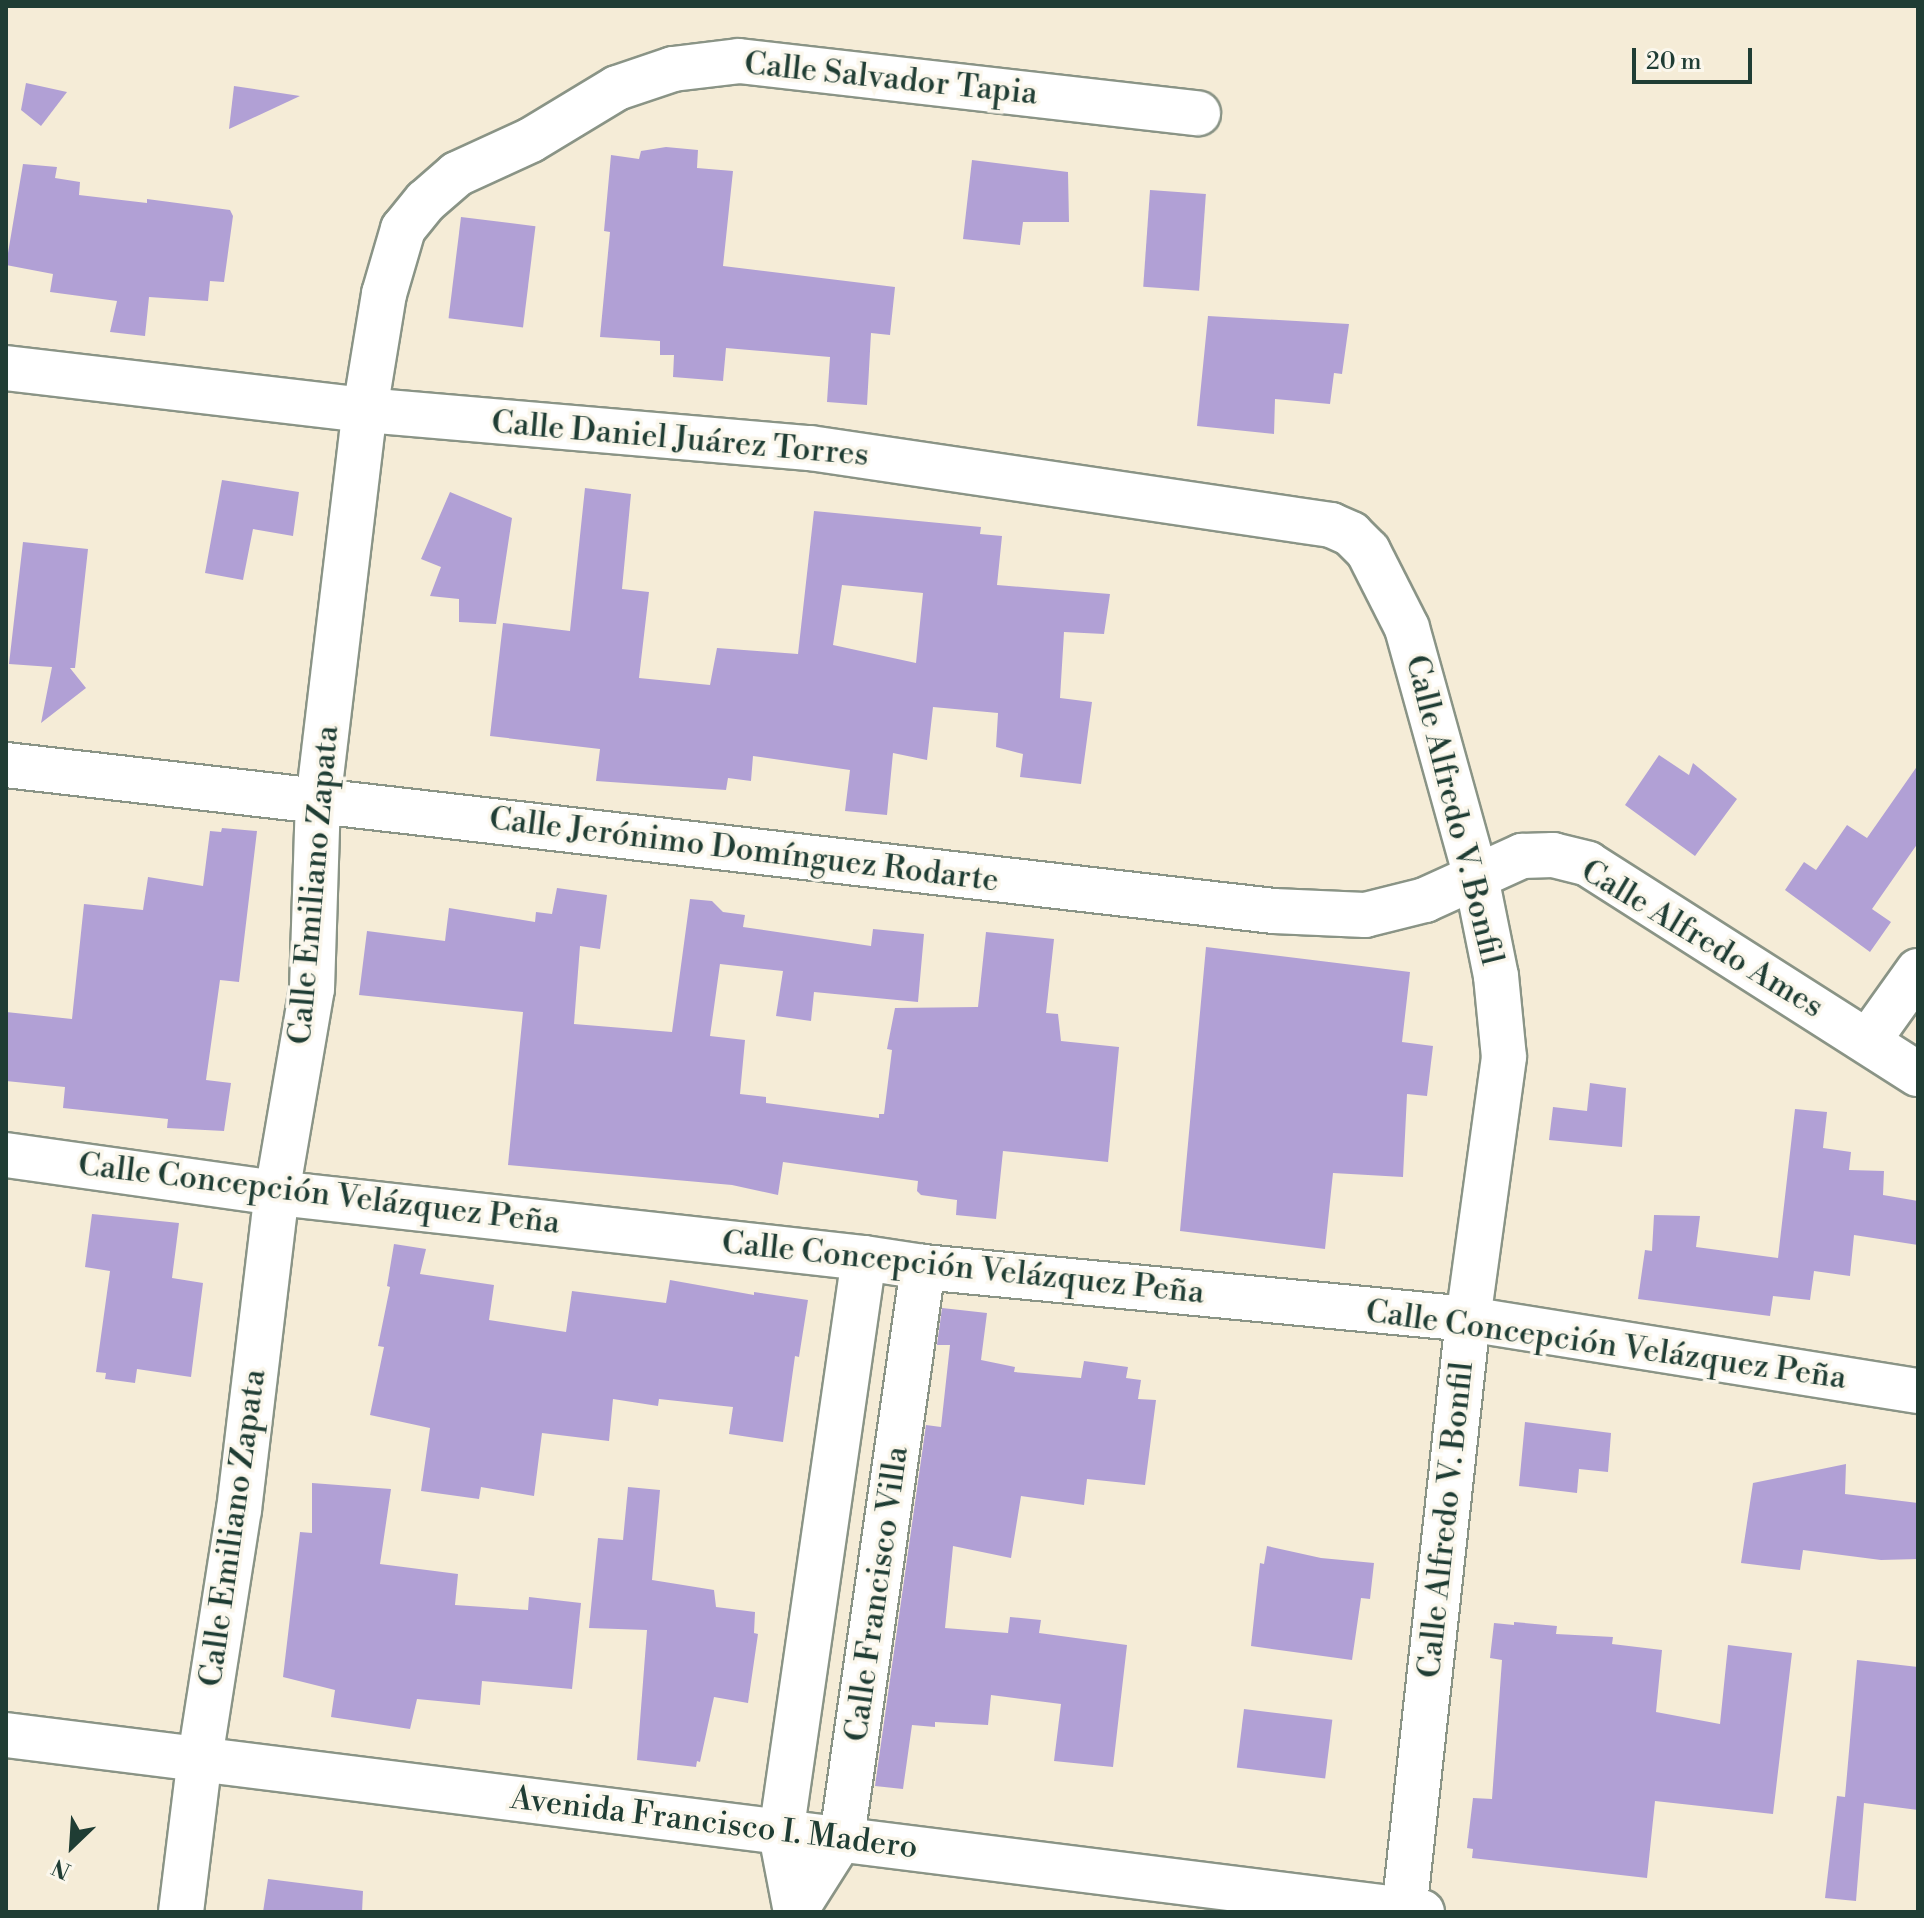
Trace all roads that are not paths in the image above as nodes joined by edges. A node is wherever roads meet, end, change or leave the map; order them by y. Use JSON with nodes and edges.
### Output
{"nodes":[{"id":1,"x":1198,"y":113,"type":"dead end"},
{"id":2,"x":426,"y":201,"type":"joint"},
{"id":3,"x":6,"y":368,"type":"edge"},
{"id":4,"x":365,"y":410,"type":"junction"},
{"id":5,"x":1351,"y":534,"type":"joint"},
{"id":6,"x":6,"y":765,"type":"edge"},
{"id":7,"x":318,"y":802,"type":"junction"},
{"id":8,"x":1476,"y":877,"type":"junction"},
{"id":9,"x":1918,"y":971,"type":"edge"},
{"id":10,"x":1868,"y":1041,"type":"junction"},
{"id":11,"x":1918,"y":1074,"type":"edge"},
{"id":12,"x":6,"y":1155,"type":"edge"},
{"id":13,"x":277,"y":1193,"type":"junction"},
{"id":14,"x":864,"y":1258,"type":"junction"},
{"id":15,"x":923,"y":1267,"type":"junction"},
{"id":16,"x":1468,"y":1319,"type":"junction"},
{"id":17,"x":1918,"y":1391,"type":"edge"},
{"id":18,"x":6,"y":1735,"type":"edge"},
{"id":19,"x":200,"y":1758,"type":"junction"},
{"id":20,"x":781,"y":1834,"type":"junction"},
{"id":21,"x":842,"y":1837,"type":"junction"},
{"id":22,"x":797,"y":1910,"type":"edge"},
{"id":23,"x":1410,"y":1911,"type":"edge"},
{"id":24,"x":181,"y":1912,"type":"edge"}],
"edges":[{"from":1,"to":2,"type":"street","name":"Calle Salvador Tapia"},
{"from":2,"to":4,"type":"street","name":"Calle Emiliano Zapata"},
{"from":3,"to":4,"type":"street","name":"Calle Daniel Juárez Torres"},
{"from":4,"to":5,"type":"street","name":"Calle Daniel Juárez Torres"},
{"from":4,"to":7,"type":"street","name":"Calle Emiliano Zapata"},
{"from":5,"to":8,"type":"street","name":"Calle Alfredo V. Bonfil"},
{"from":6,"to":7,"type":"street","name":"Calle Jerónimo Domínguez Rodarte"},
{"from":7,"to":8,"type":"street","name":"Calle Jerónimo Domínguez Rodarte"},
{"from":7,"to":13,"type":"street","name":"Calle Emiliano Zapata"},
{"from":8,"to":10,"type":"street","name":"Calle Alfredo Ames"},
{"from":8,"to":16,"type":"street","name":"Calle Alfredo V. Bonfil"},
{"from":9,"to":10,"type":"street"},
{"from":10,"to":11,"type":"street","name":"Calle Alfredo Ames"},
{"from":12,"to":13,"type":"street","name":"Calle Concepción Velázquez Peña"},
{"from":13,"to":14,"type":"street","name":"Calle Concepción Velázquez Peña"},
{"from":13,"to":19,"type":"street","name":"Calle Emiliano Zapata"},
{"from":14,"to":15,"type":"street","name":"Calle Concepción Velázquez Peña"},
{"from":14,"to":20,"type":"street","name":"Calle Francisco Villa"},
{"from":15,"to":16,"type":"street","name":"Calle Concepción Velázquez Peña"},
{"from":15,"to":21,"type":"street","name":"Calle Francisco Villa"},
{"from":16,"to":17,"type":"street","name":"Calle Concepción Velázquez Peña"},
{"from":16,"to":23,"type":"street","name":"Calle Alfredo V. Bonfil"},
{"from":18,"to":19,"type":"street","name":"Avenida Francisco I. Madero"},
{"from":19,"to":20,"type":"street","name":"Avenida Francisco I. Madero"},
{"from":19,"to":24,"type":"street","name":"Calle Emiliano Zapata"},
{"from":20,"to":21,"type":"street","name":"Avenida Francisco I. Madero"},
{"from":20,"to":22,"type":"street","name":"Calle Francisco Villa"},
{"from":21,"to":22,"type":"street","name":"Calle Francisco Villa"},
{"from":21,"to":23,"type":"street","name":"Avenida Francisco I. Madero"}]}
